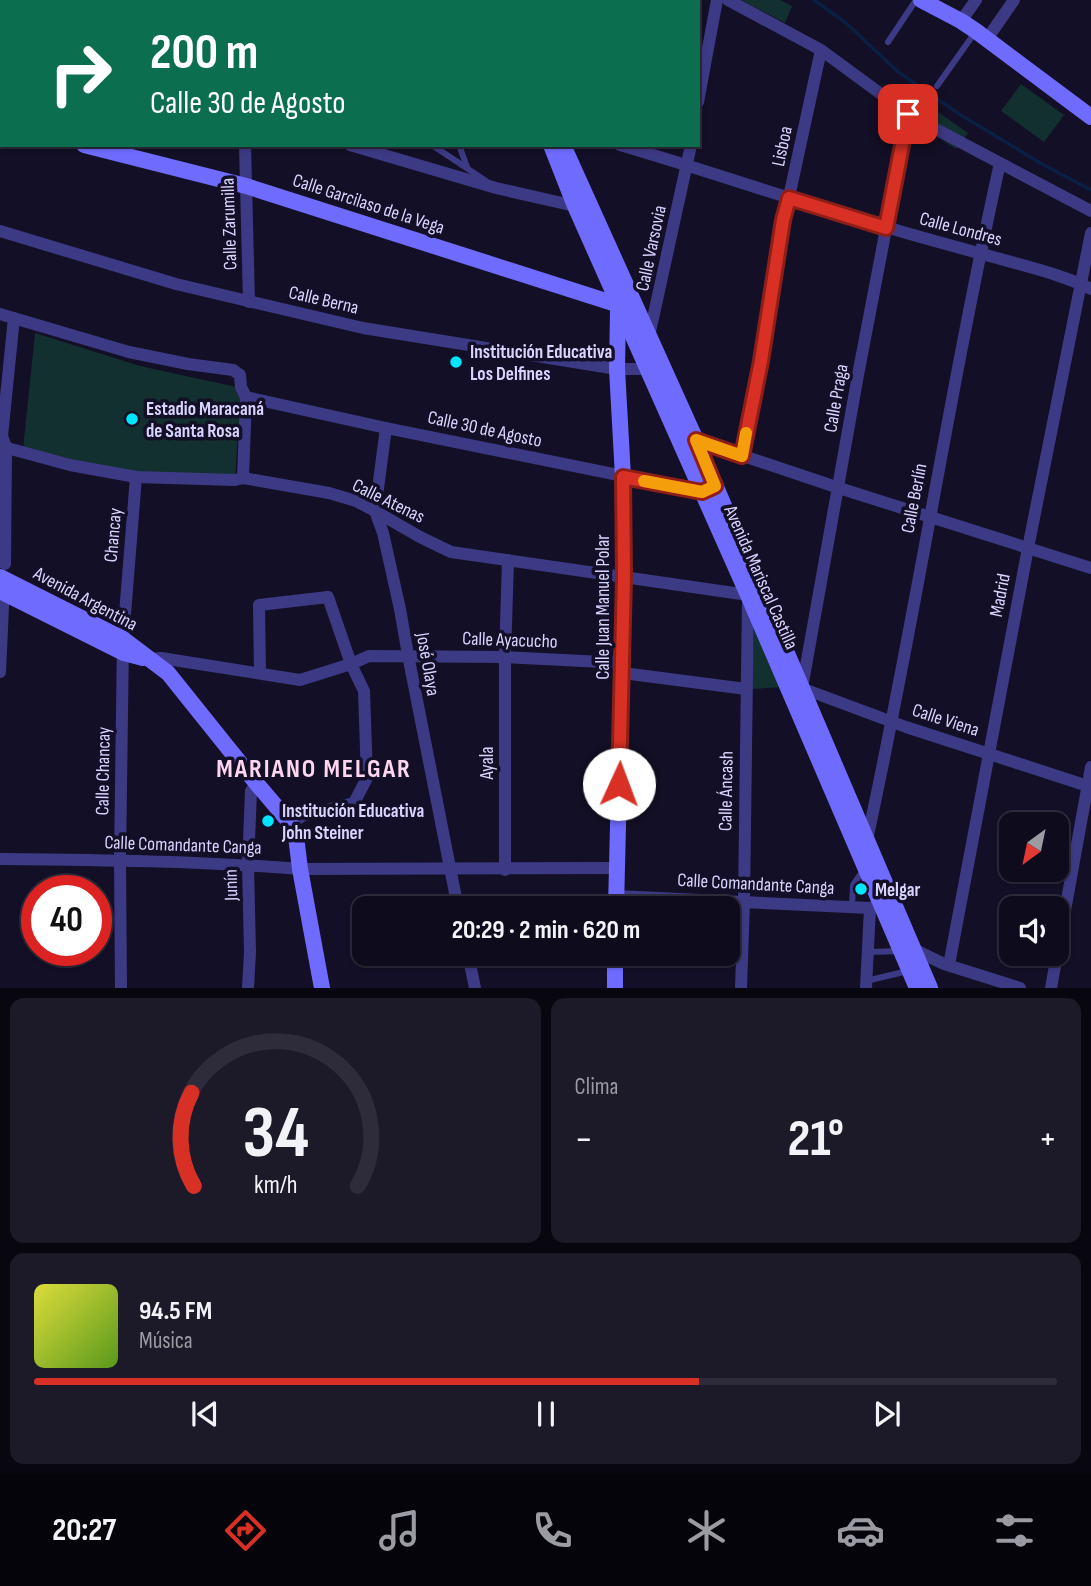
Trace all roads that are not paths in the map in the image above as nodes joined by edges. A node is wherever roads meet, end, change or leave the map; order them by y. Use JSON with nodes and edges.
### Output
{"nodes":[{"id":1,"x":716,"y":0,"type":"edge"},
{"id":2,"x":728,"y":0,"type":"edge"},
{"id":3,"x":918,"y":0,"type":"edge"},
{"id":4,"x":976,"y":0,"type":"edge"},
{"id":5,"x":1014,"y":0,"type":"edge"},
{"id":6,"x":961,"y":21,"type":"junction"},
{"id":7,"x":704,"y":30,"type":"edge"},
{"id":8,"x":981,"y":35,"type":"junction"},
{"id":9,"x":887,"y":42,"type":"dead end"},
{"id":10,"x":821,"y":50,"type":"junction"},
{"id":11,"x":700,"y":78,"type":"edge"},
{"id":12,"x":934,"y":88,"type":"road end"},
{"id":13,"x":912,"y":112,"type":"junction"},
{"id":14,"x":1091,"y":117,"type":"edge"},
{"id":15,"x":92,"y":147,"type":"edge"},
{"id":16,"x":245,"y":147,"type":"edge"},
{"id":17,"x":358,"y":147,"type":"edge"},
{"id":18,"x":435,"y":147,"type":"edge"},
{"id":19,"x":460,"y":147,"type":"edge"},
{"id":20,"x":552,"y":147,"type":"edge"},
{"id":21,"x":565,"y":147,"type":"edge"},
{"id":22,"x":627,"y":147,"type":"edge"},
{"id":23,"x":691,"y":147,"type":"edge"},
{"id":24,"x":1000,"y":163,"type":"junction"},
{"id":25,"x":688,"y":165,"type":"junction"},
{"id":26,"x":468,"y":169,"type":"junction"},
{"id":27,"x":246,"y":186,"type":"junction"},
{"id":28,"x":496,"y":188,"type":"junction"},
{"id":29,"x":789,"y":198,"type":"junction"},
{"id":30,"x":581,"y":203,"type":"junction"},
{"id":31,"x":1091,"y":211,"type":"edge"},
{"id":32,"x":886,"y":228,"type":"junction"},
{"id":33,"x":0,"y":231,"type":"edge"},
{"id":34,"x":1091,"y":233,"type":"edge"},
{"id":35,"x":980,"y":253,"type":"junction"},
{"id":36,"x":1086,"y":286,"type":"edge"},
{"id":37,"x":249,"y":302,"type":"junction"},
{"id":38,"x":618,"y":305,"type":"junction"},
{"id":39,"x":638,"y":312,"type":"junction"},
{"id":40,"x":0,"y":314,"type":"edge"},
{"id":41,"x":14,"y":318,"type":"junction"},
{"id":42,"x":650,"y":336,"type":"junction"},
{"id":43,"x":644,"y":363,"type":"junction"},
{"id":44,"x":617,"y":369,"type":"junction"},
{"id":45,"x":246,"y":397,"type":"junction"},
{"id":46,"x":386,"y":428,"type":"junction"},
{"id":47,"x":689,"y":442,"type":"junction"},
{"id":48,"x":3,"y":447,"type":"edge"},
{"id":49,"x":742,"y":456,"type":"junction"},
{"id":50,"x":136,"y":477,"type":"junction"},
{"id":51,"x":623,"y":477,"type":"junction"},
{"id":52,"x":243,"y":478,"type":"junction"},
{"id":53,"x":839,"y":488,"type":"junction"},
{"id":54,"x":709,"y":489,"type":"junction"},
{"id":55,"x":375,"y":510,"type":"junction"},
{"id":56,"x":930,"y":516,"type":"junction"},
{"id":57,"x":1028,"y":548,"type":"junction"},
{"id":58,"x":508,"y":560,"type":"junction"},
{"id":59,"x":1091,"y":568,"type":"edge"},
{"id":60,"x":624,"y":577,"type":"junction"},
{"id":61,"x":2,"y":581,"type":"edge"},
{"id":62,"x":754,"y":593,"type":"junction"},
{"id":63,"x":123,"y":646,"type":"junction"},
{"id":64,"x":408,"y":655,"type":"junction"},
{"id":65,"x":505,"y":657,"type":"junction"},
{"id":66,"x":151,"y":660,"type":"junction"},
{"id":67,"x":351,"y":664,"type":"junction"},
{"id":68,"x":623,"y":668,"type":"junction"},
{"id":69,"x":0,"y":672,"type":"edge"},
{"id":70,"x":260,"y":673,"type":"junction"},
{"id":71,"x":746,"y":689,"type":"junction"},
{"id":72,"x":796,"y":689,"type":"junction"},
{"id":73,"x":893,"y":722,"type":"junction"},
{"id":74,"x":989,"y":754,"type":"junction"},
{"id":75,"x":1091,"y":767,"type":"edge"},
{"id":76,"x":257,"y":784,"type":"junction"},
{"id":77,"x":1089,"y":787,"type":"edge"},
{"id":78,"x":291,"y":824,"type":"junction"},
{"id":79,"x":867,"y":840,"type":"junction"},
{"id":80,"x":0,"y":859,"type":"edge"},
{"id":81,"x":120,"y":861,"type":"junction"},
{"id":82,"x":248,"y":865,"type":"junction"},
{"id":83,"x":617,"y":868,"type":"junction"},
{"id":84,"x":865,"y":868,"type":"junction"},
{"id":85,"x":300,"y":869,"type":"junction"},
{"id":86,"x":449,"y":870,"type":"junction"},
{"id":87,"x":505,"y":870,"type":"junction"},
{"id":88,"x":455,"y":896,"type":"edge"},
{"id":89,"x":616,"y":896,"type":"edge"},
{"id":90,"x":740,"y":902,"type":"edge"},
{"id":91,"x":744,"y":902,"type":"junction"},
{"id":92,"x":881,"y":905,"type":"junction"},
{"id":93,"x":852,"y":907,"type":"junction"},
{"id":94,"x":907,"y":950,"type":"junction"},
{"id":95,"x":869,"y":952,"type":"junction"},
{"id":96,"x":946,"y":965,"type":"junction"},
{"id":97,"x":470,"y":966,"type":"edge"},
{"id":98,"x":615,"y":966,"type":"edge"},
{"id":99,"x":916,"y":969,"type":"junction"},
{"id":100,"x":866,"y":984,"type":"edge"},
{"id":101,"x":121,"y":988,"type":"edge"},
{"id":102,"x":248,"y":988,"type":"edge"},
{"id":103,"x":322,"y":988,"type":"edge"},
{"id":104,"x":475,"y":988,"type":"edge"},
{"id":105,"x":615,"y":988,"type":"edge"},
{"id":106,"x":741,"y":988,"type":"edge"},
{"id":107,"x":918,"y":988,"type":"edge"},
{"id":108,"x":930,"y":988,"type":"edge"},
{"id":109,"x":1020,"y":988,"type":"edge"},
{"id":110,"x":1051,"y":988,"type":"edge"}],
"edges":[{"from":1,"to":7,"type":"street"},
{"from":2,"to":10,"type":"street"},
{"from":3,"to":6,"type":"street"},
{"from":3,"to":9,"type":"lane"},
{"from":4,"to":6,"type":"street"},
{"from":5,"to":8,"type":"street"},
{"from":6,"to":8,"type":"street"},
{"from":7,"to":11,"type":"street"},
{"from":8,"to":12,"type":"lane"},
{"from":8,"to":14,"type":"street"},
{"from":10,"to":13,"type":"street"},
{"from":10,"to":29,"type":"street","name":"Lisboa"},
{"from":13,"to":24,"type":"street"},
{"from":13,"to":32,"type":"street","name":"Calle Praga"},
{"from":15,"to":27,"type":"street","name":"Calle Garcilaso de la Vega"},
{"from":16,"to":27,"type":"street","name":"Calle Zarumilla"},
{"from":17,"to":28,"type":"street"},
{"from":18,"to":26,"type":"lane"},
{"from":19,"to":26,"type":"lane"},
{"from":20,"to":30,"type":"street","name":"Avenida Mariscal Castilla"},
{"from":21,"to":30,"type":"street","name":"Avenida Mariscal Castilla"},
{"from":22,"to":25,"type":"street","name":"Calle Londres"},
{"from":23,"to":25,"type":"street","name":"Calle Varsovia"},
{"from":24,"to":31,"type":"street"},
{"from":24,"to":35,"type":"street","name":"Calle Berlín"},
{"from":25,"to":29,"type":"street","name":"Calle Londres"},
{"from":25,"to":42,"type":"street","name":"Calle Varsovia"},
{"from":26,"to":28,"type":"lane"},
{"from":27,"to":37,"type":"street","name":"Calle Zarumilla"},
{"from":27,"to":38,"type":"street","name":"Calle Garcilaso de la Vega"},
{"from":28,"to":30,"type":"street"},
{"from":29,"to":32,"type":"street","name":"Calle Londres"},
{"from":29,"to":49,"type":"street","name":"Lisboa"},
{"from":30,"to":38,"type":"street","name":"Avenida Mariscal Castilla"},
{"from":30,"to":39,"type":"street","name":"Avenida Mariscal Castilla"},
{"from":32,"to":35,"type":"street","name":"Calle Londres"},
{"from":32,"to":53,"type":"street","name":"Calle Praga"},
{"from":33,"to":37,"type":"street","name":"Calle Berna"},
{"from":34,"to":36,"type":"street","name":"Madrid"},
{"from":35,"to":36,"type":"street","name":"Calle Londres"},
{"from":35,"to":56,"type":"street","name":"Calle Berlín"},
{"from":36,"to":57,"type":"street","name":"Madrid"},
{"from":37,"to":44,"type":"street","name":"Calle Berna"},
{"from":38,"to":39,"type":"street","name":"Calle Garcilaso de la Vega"},
{"from":38,"to":43,"type":"street","name":"Avenida Mariscal Castilla"},
{"from":38,"to":44,"type":"street","name":"Calle Juan Manuel Polar"},
{"from":39,"to":42,"type":"street","name":"Avenida Mariscal Castilla"},
{"from":40,"to":41,"type":"street"},
{"from":41,"to":45,"type":"street"},
{"from":41,"to":48,"type":"street"},
{"from":42,"to":43,"type":"street","name":"Calle Varsovia"},
{"from":42,"to":47,"type":"street","name":"Avenida Mariscal Castilla"},
{"from":43,"to":44,"type":"street","name":"Calle Berna"},
{"from":43,"to":47,"type":"street","name":"Avenida Mariscal Castilla"},
{"from":44,"to":51,"type":"street","name":"Calle Juan Manuel Polar"},
{"from":45,"to":46,"type":"street","name":"Calle 30 de Agosto"},
{"from":45,"to":52,"type":"street"},
{"from":46,"to":51,"type":"street","name":"Calle 30 de Agosto"},
{"from":46,"to":55,"type":"street","name":"José Olaya"},
{"from":47,"to":49,"type":"street"},
{"from":47,"to":54,"type":"street","name":"Avenida Mariscal Castilla"},
{"from":48,"to":50,"type":"street","name":"Calle Atenas"},
{"from":48,"to":61,"type":"street"},
{"from":49,"to":53,"type":"street"},
{"from":50,"to":52,"type":"street","name":"Calle Atenas"},
{"from":50,"to":63,"type":"street","name":"Chancay"},
{"from":51,"to":54,"type":"street","name":"Calle 30 de Agosto"},
{"from":51,"to":60,"type":"street","name":"Calle Juan Manuel Polar"},
{"from":52,"to":55,"type":"street","name":"Calle Atenas"},
{"from":53,"to":56,"type":"street"},
{"from":53,"to":72,"type":"street","name":"Calle Praga"},
{"from":54,"to":62,"type":"street","name":"Avenida Mariscal Castilla"},
{"from":55,"to":58,"type":"street","name":"Calle Atenas"},
{"from":55,"to":64,"type":"street","name":"José Olaya"},
{"from":56,"to":57,"type":"street"},
{"from":56,"to":73,"type":"street","name":"Calle Berlín"},
{"from":57,"to":59,"type":"street"},
{"from":57,"to":74,"type":"street","name":"Madrid"},
{"from":58,"to":60,"type":"street","name":"Calle Atenas"},
{"from":58,"to":65,"type":"street","name":"Ayala"},
{"from":60,"to":62,"type":"street","name":"Calle Atenas"},
{"from":60,"to":68,"type":"street","name":"Calle Juan Manuel Polar"},
{"from":61,"to":63,"type":"street","name":"Avenida Argentina"},
{"from":61,"to":69,"type":"street"},
{"from":62,"to":71,"type":"street","name":"Calle Áncash"},
{"from":62,"to":72,"type":"street","name":"Avenida Mariscal Castilla"},
{"from":63,"to":66,"type":"street","name":"Avenida Argentina"},
{"from":63,"to":81,"type":"street","name":"Calle Chancay"},
{"from":64,"to":65,"type":"street","name":"Calle Ayacucho"},
{"from":64,"to":67,"type":"street","name":"Calle Ayacucho"},
{"from":64,"to":86,"type":"street","name":"José Olaya"},
{"from":65,"to":68,"type":"street","name":"Calle Ayacucho"},
{"from":65,"to":87,"type":"street","name":"Ayala"},
{"from":66,"to":70,"type":"street","name":"Calle Ayacucho"},
{"from":66,"to":76,"type":"street","name":"Avenida Argentina"},
{"from":67,"to":70,"type":"street","name":"Calle Ayacucho"},
{"from":67,"to":70,"type":"street"},
{"from":67,"to":78,"type":"street"},
{"from":68,"to":71,"type":"street"},
{"from":68,"to":83,"type":"street","name":"Calle Juan Manuel Polar"},
{"from":71,"to":91,"type":"street","name":"Calle Áncash"},
{"from":72,"to":73,"type":"street","name":"Calle Viena"},
{"from":72,"to":79,"type":"street","name":"Avenida Mariscal Castilla"},
{"from":72,"to":84,"type":"street","name":"Avenida Mariscal Castilla"},
{"from":73,"to":74,"type":"street","name":"Calle Viena"},
{"from":73,"to":79,"type":"street","name":"Calle Berlín"},
{"from":74,"to":77,"type":"street","name":"Calle Viena"},
{"from":74,"to":96,"type":"street","name":"Madrid"},
{"from":75,"to":77,"type":"street"},
{"from":76,"to":78,"type":"street","name":"Avenida Argentina"},
{"from":76,"to":82,"type":"street","name":"Junín"},
{"from":77,"to":110,"type":"street"},
{"from":78,"to":85,"type":"street"},
{"from":79,"to":92,"type":"street","name":"Avenida Mariscal Castilla"},
{"from":80,"to":81,"type":"street","name":"Calle Comandante Canga"},
{"from":81,"to":82,"type":"street","name":"Calle Comandante Canga"},
{"from":81,"to":101,"type":"street","name":"Calle Chancay"},
{"from":82,"to":85,"type":"street","name":"Calle Comandante Canga"},
{"from":82,"to":102,"type":"street","name":"Junín"},
{"from":83,"to":87,"type":"street","name":"Calle Comandante Canga"},
{"from":83,"to":89,"type":"street","name":"Calle Juan Manuel Polar"},
{"from":84,"to":92,"type":"street","name":"Avenida Mariscal Castilla"},
{"from":84,"to":93,"type":"lane"},
{"from":85,"to":86,"type":"street","name":"Calle Comandante Canga"},
{"from":85,"to":103,"type":"street"},
{"from":86,"to":87,"type":"street","name":"Calle Comandante Canga"},
{"from":86,"to":88,"type":"street","name":"José Olaya"},
{"from":90,"to":91,"type":"street","name":"Calle Comandante Canga"},
{"from":91,"to":93,"type":"street","name":"Calle Comandante Canga"},
{"from":91,"to":106,"type":"street","name":"Calle Áncash"},
{"from":92,"to":93,"type":"street","name":"Calle Comandante Canga"},
{"from":92,"to":94,"type":"street","name":"Avenida Mariscal Castilla"},
{"from":92,"to":95,"type":"street"},
{"from":94,"to":95,"type":"lane"},
{"from":94,"to":96,"type":"street"},
{"from":94,"to":99,"type":"street","name":"Avenida Mariscal Castilla"},
{"from":95,"to":100,"type":"street"},
{"from":96,"to":99,"type":"street"},
{"from":96,"to":109,"type":"street"},
{"from":97,"to":104,"type":"street"},
{"from":98,"to":105,"type":"street"},
{"from":99,"to":100,"type":"lane"},
{"from":99,"to":107,"type":"street","name":"Avenida Mariscal Castilla"},
{"from":99,"to":108,"type":"street","name":"Avenida Mariscal Castilla"}]}
